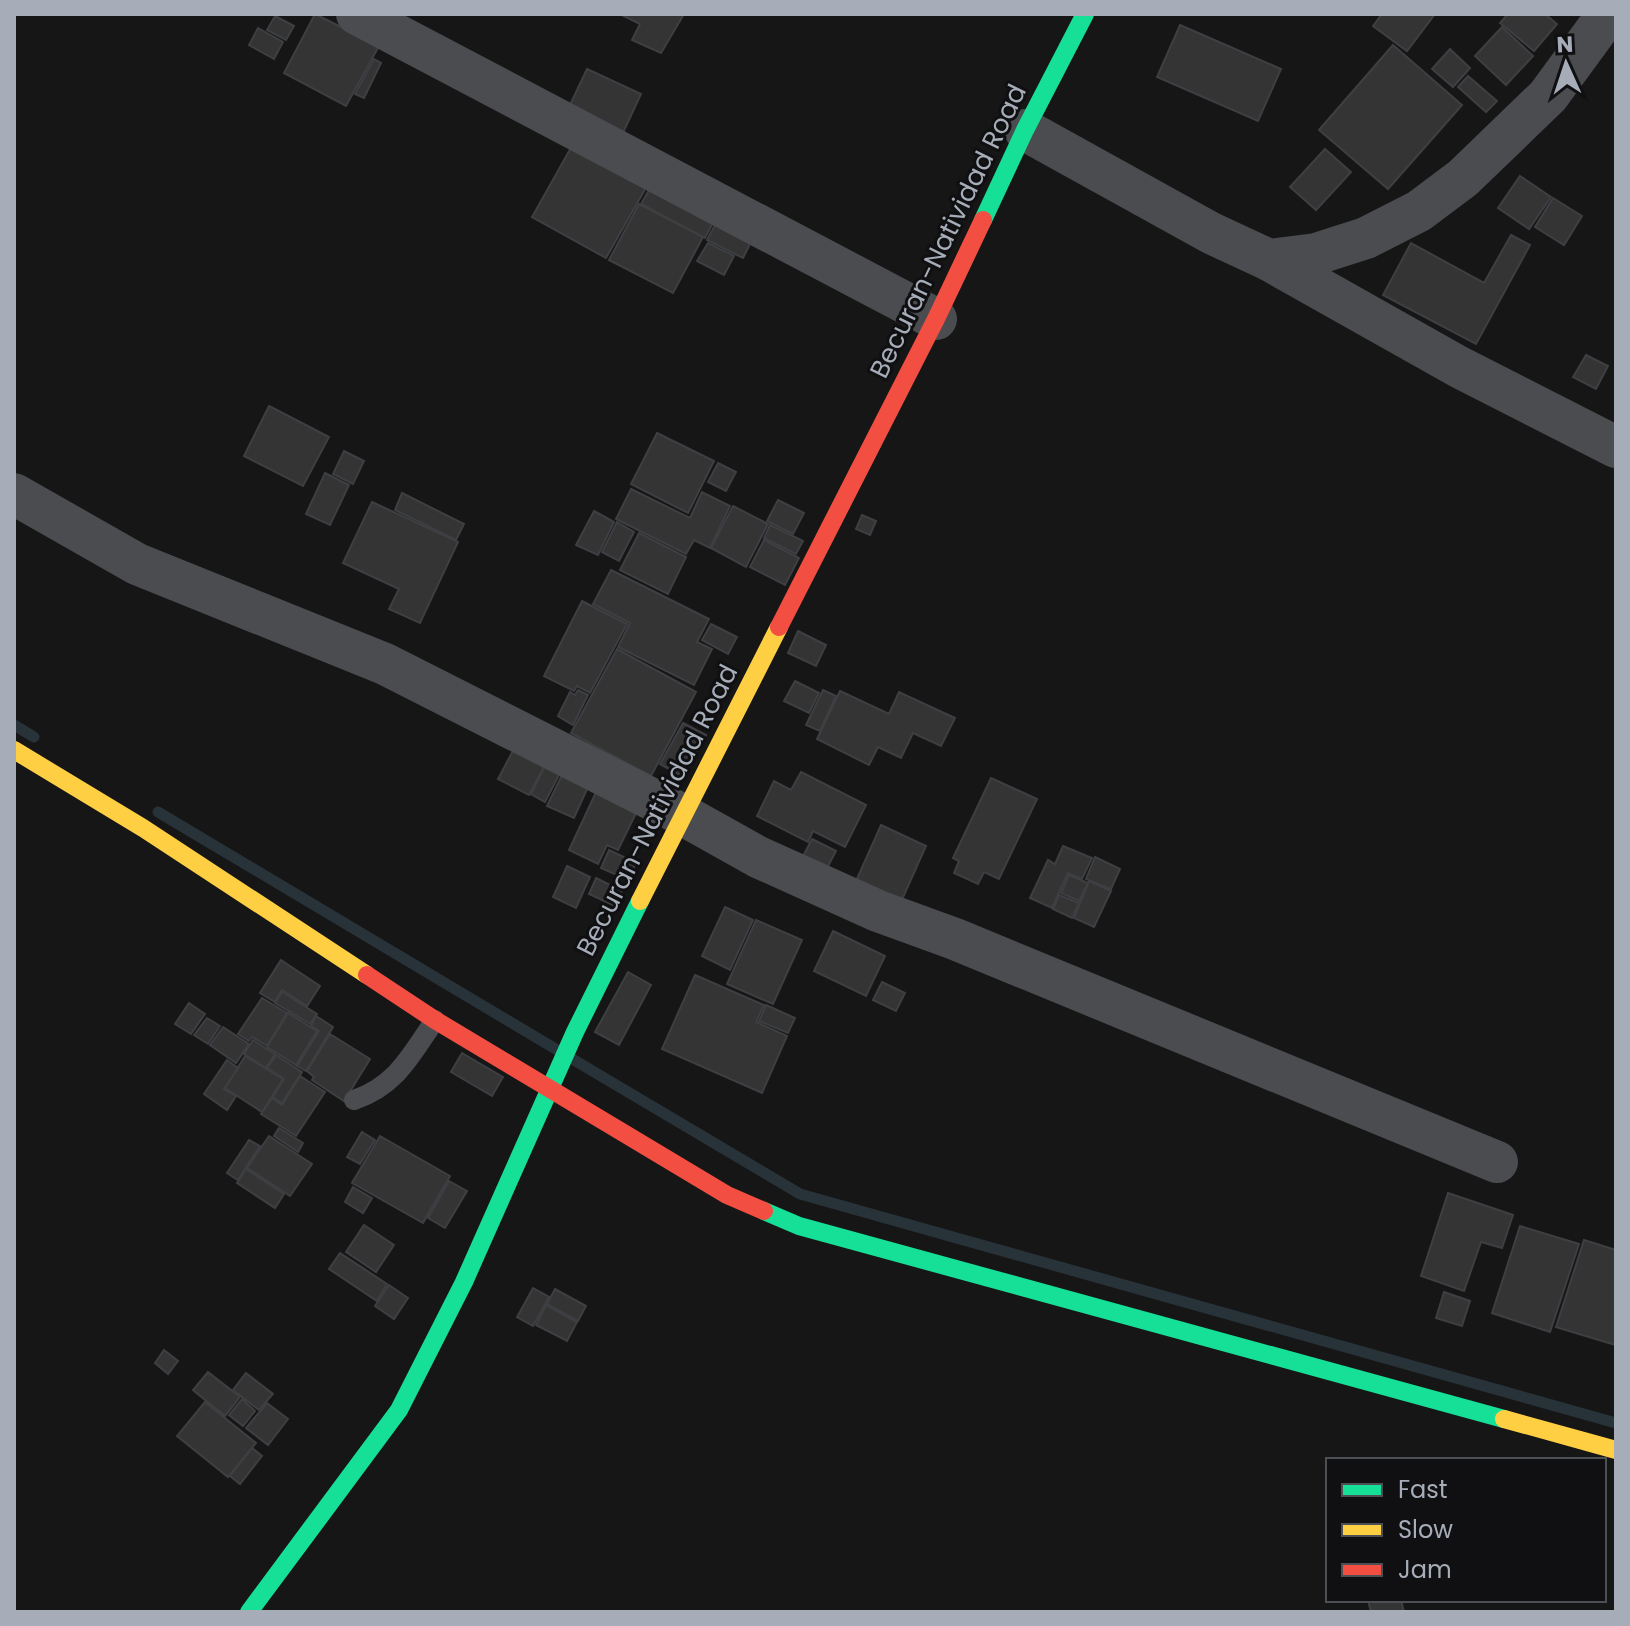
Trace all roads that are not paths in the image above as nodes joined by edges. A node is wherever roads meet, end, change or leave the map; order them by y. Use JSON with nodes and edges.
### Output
{"nodes":[{"id":1,"x":357,"y":14,"type":"edge"},
{"id":2,"x":1085,"y":14,"type":"edge"},
{"id":3,"x":1608,"y":14,"type":"edge"},
{"id":4,"x":1025,"y":130,"type":"junction"},
{"id":5,"x":1269,"y":260,"type":"junction"},
{"id":6,"x":936,"y":319,"type":"junction"},
{"id":7,"x":1616,"y":447,"type":"edge"},
{"id":8,"x":14,"y":494,"type":"edge"},
{"id":9,"x":14,"y":750,"type":"edge"},
{"id":10,"x":683,"y":815,"type":"junction"},
{"id":11,"x":435,"y":1020,"type":"junction"},
{"id":12,"x":548,"y":1089,"type":"junction"},
{"id":13,"x":354,"y":1100,"type":"dead end"},
{"id":14,"x":1497,"y":1162,"type":"dead end"},
{"id":15,"x":1616,"y":1450,"type":"edge"},
{"id":16,"x":249,"y":1612,"type":"edge"}],
"edges":[{"from":1,"to":6,"type":"street"},
{"from":2,"to":4,"type":"street","name":"Becuran-Natividad Road"},
{"from":3,"to":5,"type":"street"},
{"from":4,"to":5,"type":"street"},
{"from":4,"to":6,"type":"street","name":"Becuran-Natividad Road"},
{"from":5,"to":7,"type":"street"},
{"from":6,"to":10,"type":"street","name":"Becuran-Natividad Road"},
{"from":8,"to":10,"type":"street"},
{"from":9,"to":11,"type":"street"},
{"from":10,"to":12,"type":"street","name":"Becuran-Natividad Road"},
{"from":10,"to":14,"type":"street"},
{"from":11,"to":12,"type":"street"},
{"from":11,"to":13,"type":"lane"},
{"from":12,"to":15,"type":"street"},
{"from":12,"to":16,"type":"street","name":"Becuran-Natividad Road"}]}
